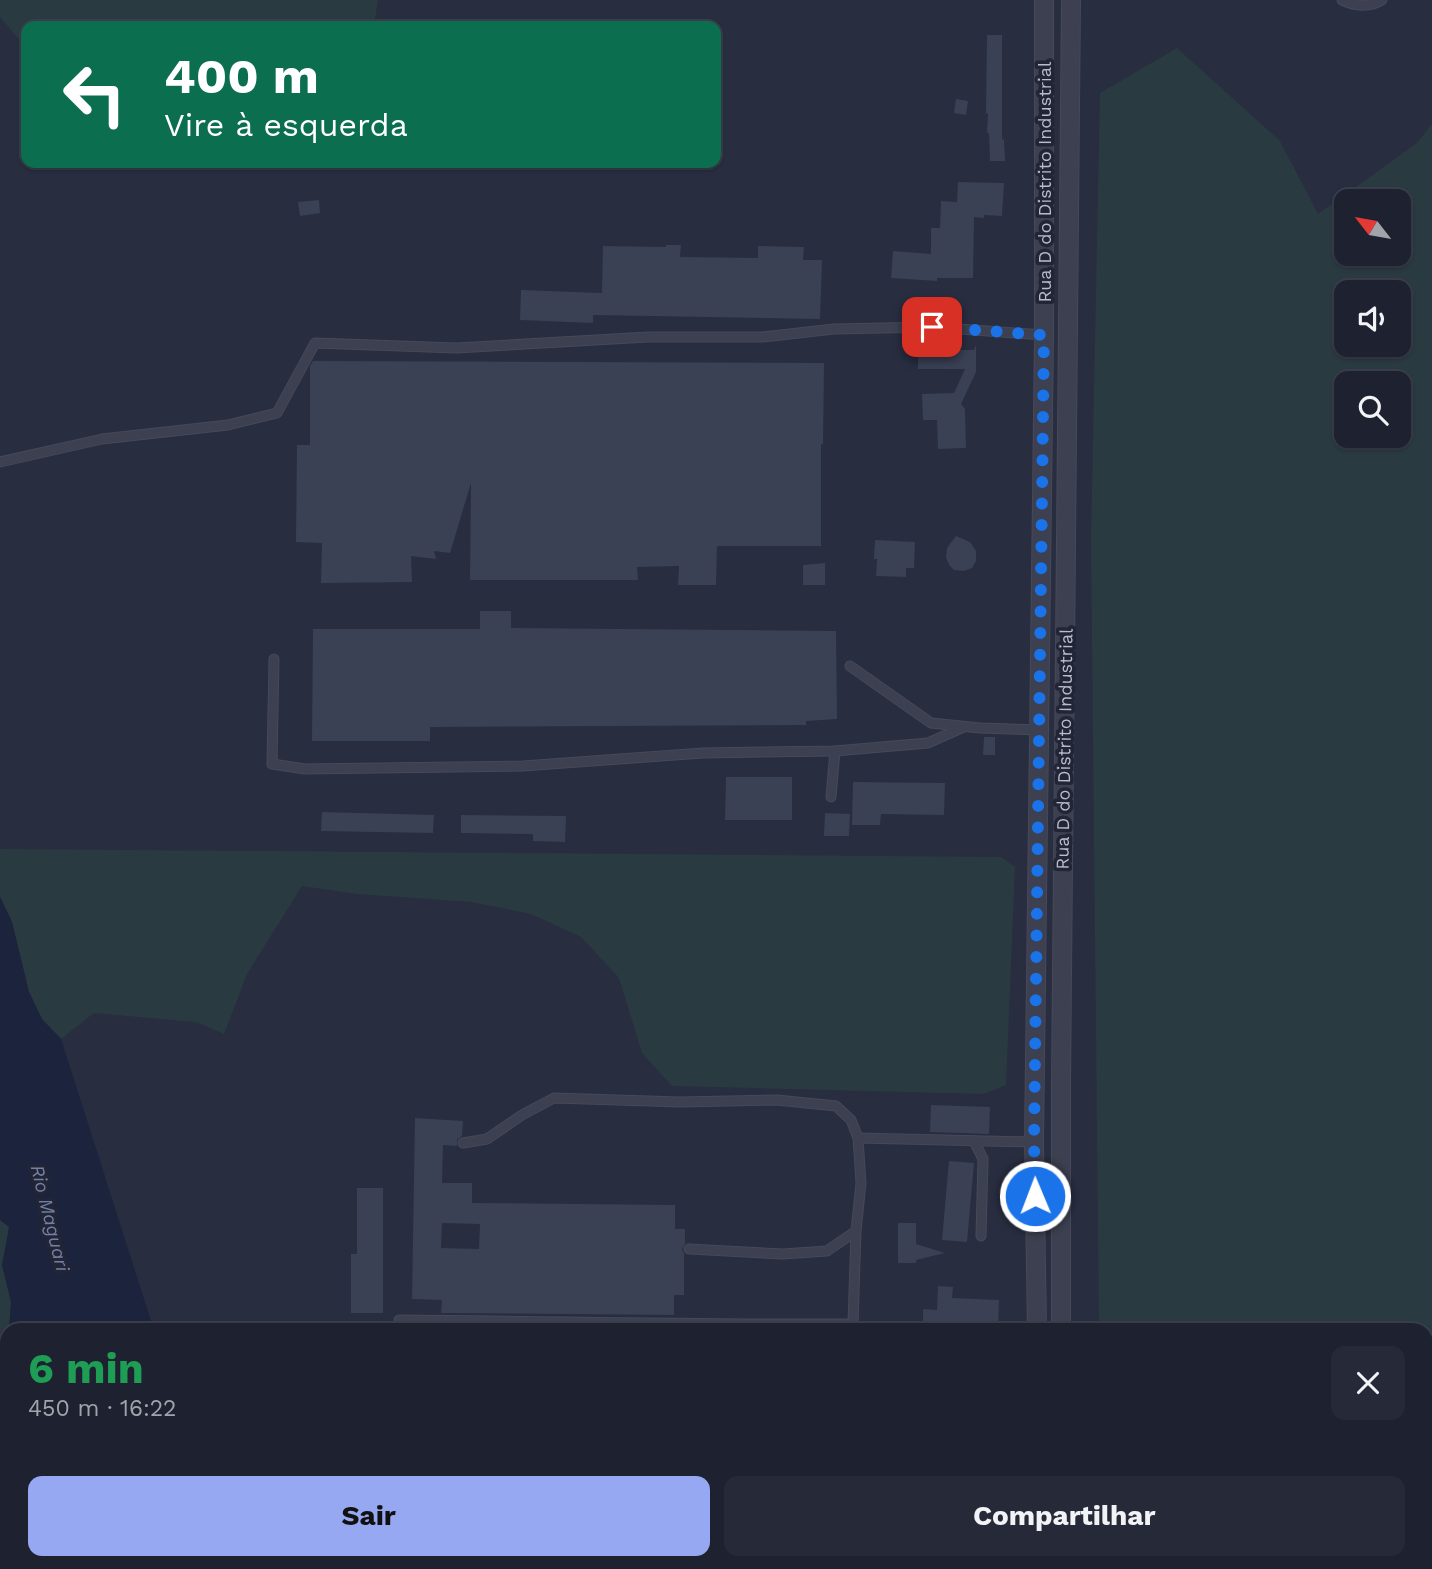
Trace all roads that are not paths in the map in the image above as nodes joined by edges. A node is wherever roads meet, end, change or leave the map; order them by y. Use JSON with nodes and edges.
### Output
{"nodes":[{"id":1,"x":1044,"y":0,"type":"edge"},
{"id":2,"x":1071,"y":0,"type":"edge"},
{"id":3,"x":1342,"y":0,"type":"edge"},
{"id":4,"x":1381,"y":0,"type":"edge"},
{"id":5,"x":1069,"y":333,"type":"junction"},
{"id":6,"x":1044,"y":335,"type":"junction"},
{"id":7,"x":0,"y":462,"type":"edge"},
{"id":8,"x":274,"y":659,"type":"dead end"},
{"id":9,"x":850,"y":666,"type":"dead end"},
{"id":10,"x":964,"y":727,"type":"junction"},
{"id":11,"x":1040,"y":730,"type":"junction"},
{"id":12,"x":835,"y":751,"type":"junction"},
{"id":13,"x":831,"y":797,"type":"dead end"},
{"id":14,"x":858,"y":1138,"type":"junction"},
{"id":15,"x":974,"y":1141,"type":"junction"},
{"id":16,"x":1034,"y":1142,"type":"junction"},
{"id":17,"x":463,"y":1143,"type":"dead end"},
{"id":18,"x":856,"y":1231,"type":"junction"},
{"id":19,"x":981,"y":1236,"type":"dead end"},
{"id":20,"x":689,"y":1249,"type":"dead end"},
{"id":21,"x":399,"y":1320,"type":"dead end"},
{"id":22,"x":637,"y":1323,"type":"edge"},
{"id":23,"x":853,"y":1323,"type":"edge"},
{"id":24,"x":1037,"y":1323,"type":"edge"},
{"id":25,"x":1061,"y":1323,"type":"edge"}],
"edges":[{"from":1,"to":6,"type":"street","name":"Rua D do Distrito Industrial"},
{"from":2,"to":5,"type":"street","name":"Rua D do Distrito Industrial"},
{"from":3,"to":4,"type":"lane"},
{"from":5,"to":6,"type":"street"},
{"from":5,"to":25,"type":"street","name":"Rua D do Distrito Industrial"},
{"from":6,"to":7,"type":"lane"},
{"from":6,"to":11,"type":"street","name":"Rua D do Distrito Industrial"},
{"from":8,"to":12,"type":"lane"},
{"from":9,"to":10,"type":"lane"},
{"from":10,"to":11,"type":"lane"},
{"from":10,"to":12,"type":"lane"},
{"from":11,"to":16,"type":"street","name":"Rua D do Distrito Industrial"},
{"from":12,"to":13,"type":"lane"},
{"from":14,"to":15,"type":"lane"},
{"from":14,"to":17,"type":"lane"},
{"from":14,"to":18,"type":"lane"},
{"from":15,"to":16,"type":"lane"},
{"from":15,"to":19,"type":"lane"},
{"from":16,"to":24,"type":"street","name":"Rua D do Distrito Industrial"},
{"from":18,"to":20,"type":"lane"},
{"from":18,"to":23,"type":"lane"},
{"from":21,"to":22,"type":"lane"}]}
